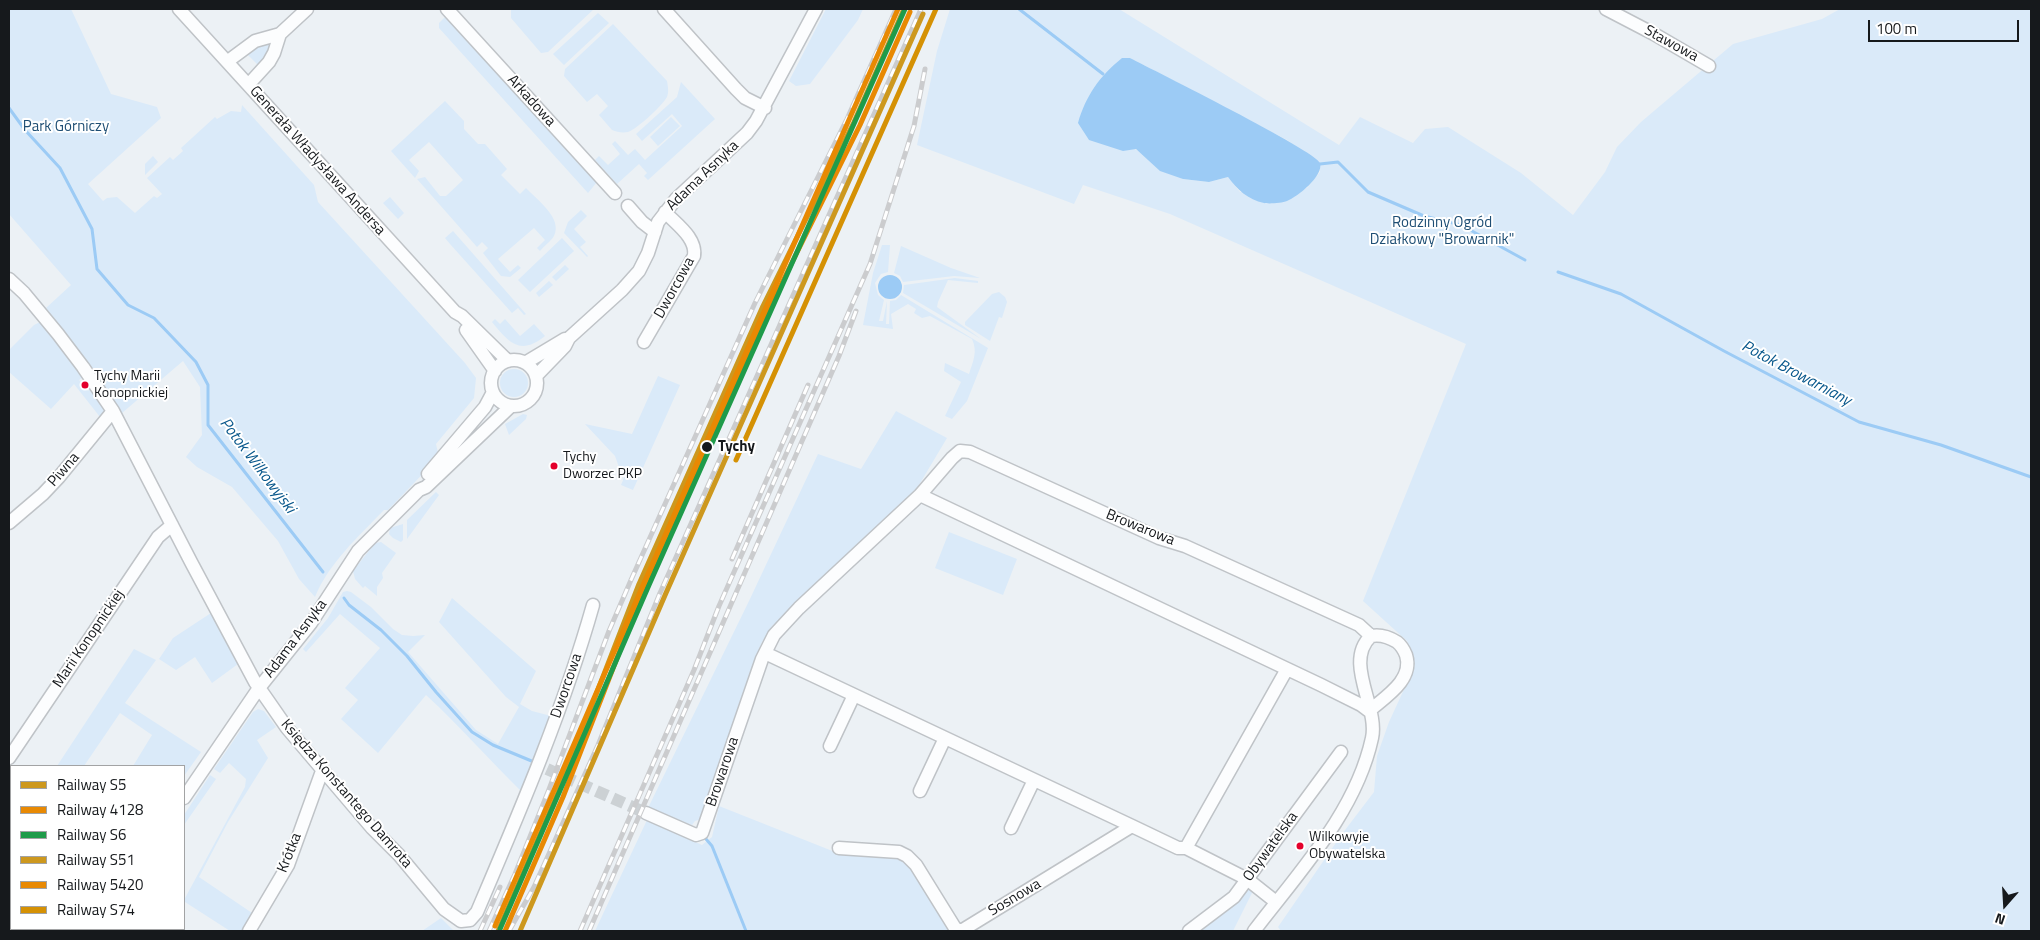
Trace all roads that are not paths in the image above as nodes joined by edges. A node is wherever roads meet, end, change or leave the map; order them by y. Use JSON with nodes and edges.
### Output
{"nodes":[{"id":1,"x":179,"y":9,"type":"edge"},
{"id":2,"x":307,"y":9,"type":"edge"},
{"id":3,"x":447,"y":9,"type":"edge"},
{"id":4,"x":664,"y":9,"type":"edge"},
{"id":5,"x":816,"y":9,"type":"edge"},
{"id":6,"x":1606,"y":9,"type":"edge"},
{"id":7,"x":280,"y":34,"type":"junction"},
{"id":8,"x":228,"y":61,"type":"junction"},
{"id":9,"x":1709,"y":66,"type":"dead end"},
{"id":10,"x":249,"y":84,"type":"junction"},
{"id":11,"x":765,"y":108,"type":"junction"},
{"id":12,"x":615,"y":193,"type":"dead end"},
{"id":13,"x":628,"y":206,"type":"dead end"},
{"id":14,"x":665,"y":212,"type":"junction"},
{"id":15,"x":655,"y":232,"type":"junction"},
{"id":16,"x":9,"y":279,"type":"edge"},
{"id":17,"x":455,"y":312,"type":"junction"},
{"id":18,"x":569,"y":338,"type":"junction"},
{"id":19,"x":644,"y":342,"type":"dead end"},
{"id":20,"x":508,"y":361,"type":"junction"},
{"id":21,"x":525,"y":363,"type":"junction"},
{"id":22,"x":495,"y":370,"type":"junction"},
{"id":23,"x":537,"y":382,"type":"junction"},
{"id":24,"x":493,"y":392,"type":"junction"},
{"id":25,"x":511,"y":406,"type":"junction"},
{"id":26,"x":113,"y":412,"type":"junction"},
{"id":27,"x":419,"y":490,"type":"junction"},
{"id":28,"x":920,"y":495,"type":"junction"},
{"id":29,"x":9,"y":523,"type":"edge"},
{"id":30,"x":172,"y":525,"type":"junction"},
{"id":31,"x":593,"y":605,"type":"dead end"},
{"id":32,"x":1371,"y":636,"type":"junction"},
{"id":33,"x":764,"y":653,"type":"junction"},
{"id":34,"x":1287,"y":669,"type":"junction"},
{"id":35,"x":259,"y":688,"type":"junction"},
{"id":36,"x":854,"y":695,"type":"junction"},
{"id":37,"x":1369,"y":711,"type":"junction"},
{"id":38,"x":945,"y":738,"type":"junction"},
{"id":39,"x":830,"y":746,"type":"dead end"},
{"id":40,"x":1341,"y":752,"type":"dead end"},
{"id":41,"x":9,"y":758,"type":"edge"},
{"id":42,"x":542,"y":767,"type":"joint"},
{"id":43,"x":322,"y":771,"type":"junction"},
{"id":44,"x":1034,"y":780,"type":"junction"},
{"id":45,"x":920,"y":791,"type":"dead end"},
{"id":46,"x":185,"y":797,"type":"edge"},
{"id":47,"x":646,"y":813,"type":"tunnel mouth"},
{"id":48,"x":1132,"y":826,"type":"junction"},
{"id":49,"x":1011,"y":828,"type":"dead end"},
{"id":50,"x":840,"y":848,"type":"dead end"},
{"id":51,"x":1186,"y":848,"type":"junction"},
{"id":52,"x":1247,"y":879,"type":"junction"},
{"id":53,"x":1276,"y":902,"type":"junction"},
{"id":54,"x":249,"y":931,"type":"edge"},
{"id":55,"x":959,"y":931,"type":"edge"},
{"id":56,"x":1188,"y":931,"type":"edge"},
{"id":57,"x":1254,"y":931,"type":"edge"}],
"edges":[{"from":1,"to":8,"type":"street","name":"Generała Władysława Andersa"},
{"from":2,"to":7,"type":"street"},
{"from":3,"to":12,"type":"street","name":"Arkadowa"},
{"from":4,"to":11,"type":"street"},
{"from":5,"to":11,"type":"street","name":"Adama Asnyka"},
{"from":6,"to":9,"type":"street","name":"Stawowa"},
{"from":7,"to":8,"type":"street"},
{"from":7,"to":10,"type":"street"},
{"from":8,"to":10,"type":"street","name":"Generała Władysława Andersa"},
{"from":10,"to":17,"type":"street","name":"Generała Władysława Andersa"},
{"from":11,"to":14,"type":"street","name":"Adama Asnyka"},
{"from":13,"to":15,"type":"street"},
{"from":14,"to":15,"type":"street","name":"Adama Asnyka"},
{"from":14,"to":19,"type":"street","name":"Dworcowa"},
{"from":15,"to":18,"type":"street","name":"Adama Asnyka"},
{"from":16,"to":26,"type":"street","name":"Księdza Konstantego Damrota"},
{"from":17,"to":20,"type":"street","name":"Generała Władysława Andersa"},
{"from":17,"to":22,"type":"street","name":"Generała Władysława Andersa"},
{"from":18,"to":21,"type":"street","name":"Adama Asnyka"},
{"from":18,"to":23,"type":"street","name":"Adama Asnyka"},
{"from":20,"to":21,"type":"street"},
{"from":20,"to":22,"type":"street"},
{"from":21,"to":23,"type":"street"},
{"from":22,"to":24,"type":"street"},
{"from":23,"to":25,"type":"street"},
{"from":24,"to":25,"type":"street"},
{"from":24,"to":27,"type":"street","name":"Adama Asnyka"},
{"from":25,"to":27,"type":"street","name":"Adama Asnyka"},
{"from":26,"to":29,"type":"street","name":"Piwna"},
{"from":26,"to":30,"type":"street","name":"Księdza Konstantego Damrota"},
{"from":27,"to":35,"type":"street","name":"Adama Asnyka"},
{"from":28,"to":32,"type":"street","name":"Browarowa"},
{"from":28,"to":33,"type":"street","name":"Browarowa"},
{"from":28,"to":34,"type":"street"},
{"from":30,"to":35,"type":"street","name":"Księdza Konstantego Damrota"},
{"from":30,"to":41,"type":"street","name":"Marii Konopnickiej"},
{"from":31,"to":42,"type":"street","name":"Dworcowa"},
{"from":32,"to":37,"type":"street"},
{"from":32,"to":37,"type":"street"},
{"from":33,"to":36,"type":"street"},
{"from":33,"to":47,"type":"street","name":"Browarowa"},
{"from":34,"to":37,"type":"street"},
{"from":34,"to":51,"type":"street"},
{"from":35,"to":43,"type":"street","name":"Księdza Konstantego Damrota"},
{"from":35,"to":46,"type":"street","name":"Adama Asnyka"},
{"from":36,"to":38,"type":"street"},
{"from":36,"to":39,"type":"street"},
{"from":37,"to":53,"type":"street"},
{"from":38,"to":44,"type":"street"},
{"from":38,"to":45,"type":"street"},
{"from":40,"to":52,"type":"street","name":"Obywatelska"},
{"from":42,"to":43,"type":"street","name":"Księdza Konstantego Damrota"},
{"from":43,"to":54,"type":"street","name":"Krótka"},
{"from":44,"to":48,"type":"street"},
{"from":44,"to":49,"type":"street"},
{"from":48,"to":51,"type":"street"},
{"from":48,"to":55,"type":"street","name":"Sosnowa"},
{"from":50,"to":55,"type":"street","name":"Sosnowa"},
{"from":51,"to":52,"type":"street"},
{"from":52,"to":53,"type":"street"},
{"from":52,"to":56,"type":"street","name":"Obywatelska"},
{"from":53,"to":57,"type":"street"}]}
